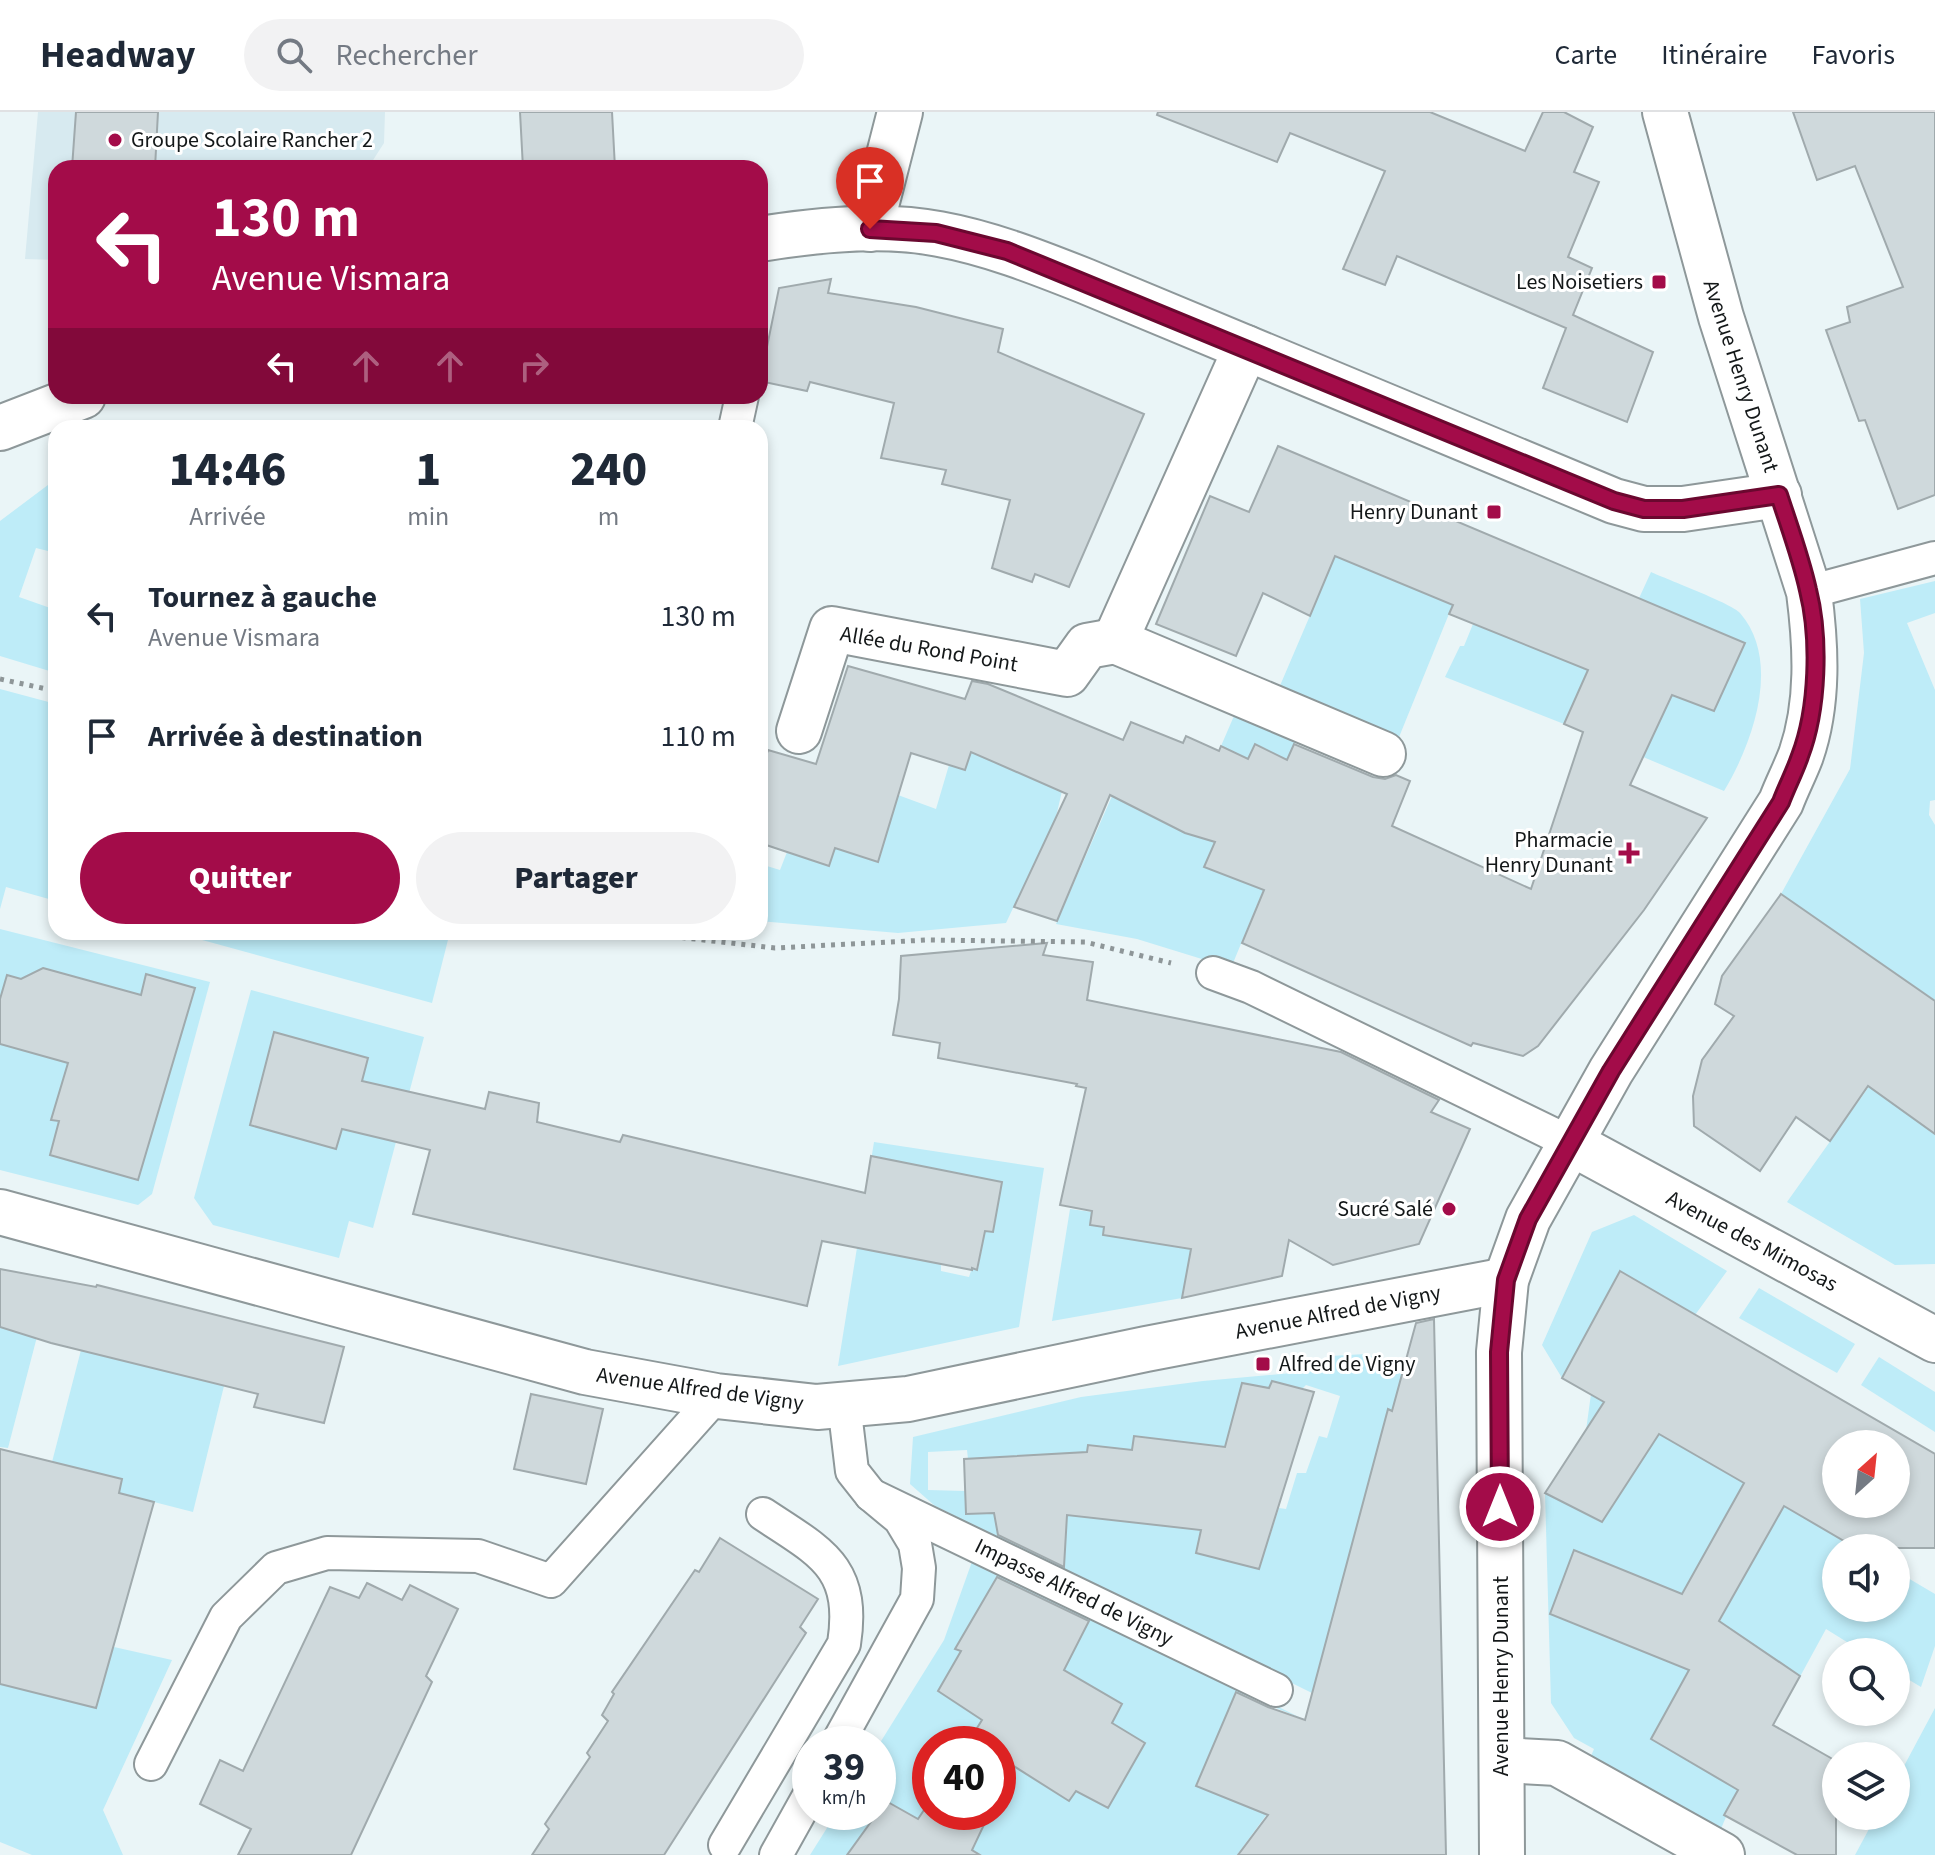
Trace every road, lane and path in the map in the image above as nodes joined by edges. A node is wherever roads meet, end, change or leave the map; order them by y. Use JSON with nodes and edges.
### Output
{"nodes":[{"id":1,"x":900,"y":112,"type":"edge"},
{"id":2,"x":1665,"y":112,"type":"edge"},
{"id":3,"x":870,"y":229,"type":"junction"},
{"id":4,"x":768,"y":238,"type":"edge"},
{"id":5,"x":1246,"y":348,"type":"junction"},
{"id":6,"x":62,"y":404,"type":"edge"},
{"id":7,"x":0,"y":428,"type":"edge"},
{"id":8,"x":1779,"y":495,"type":"junction"},
{"id":9,"x":1935,"y":558,"type":"edge"},
{"id":10,"x":1809,"y":592,"type":"junction"},
{"id":11,"x":1115,"y":641,"type":"junction"},
{"id":12,"x":0,"y":679,"type":"edge"},
{"id":13,"x":48,"y":689,"type":"edge"},
{"id":14,"x":799,"y":731,"type":"dead end"},
{"id":15,"x":1383,"y":754,"type":"dead end"},
{"id":16,"x":704,"y":940,"type":"edge"},
{"id":17,"x":1213,"y":973,"type":"joint"},
{"id":18,"x":1569,"y":1142,"type":"junction"},
{"id":19,"x":0,"y":1212,"type":"edge"},
{"id":20,"x":1506,"y":1280,"type":"junction"},
{"id":21,"x":1933,"y":1336,"type":"edge"},
{"id":22,"x":716,"y":1396,"type":"junction"},
{"id":23,"x":844,"y":1404,"type":"junction"},
{"id":24,"x":871,"y":1495,"type":"junction"},
{"id":25,"x":763,"y":1514,"type":"dead end"},
{"id":26,"x":1276,"y":1690,"type":"dead end"},
{"id":27,"x":847,"y":1726,"type":"edge"},
{"id":28,"x":1502,"y":1760,"type":"junction"},
{"id":29,"x":151,"y":1764,"type":"dead end"},
{"id":30,"x":792,"y":1826,"type":"edge"},
{"id":31,"x":726,"y":1852,"type":"edge"},
{"id":32,"x":776,"y":1855,"type":"edge"},
{"id":33,"x":1502,"y":1855,"type":"edge"},
{"id":34,"x":1722,"y":1855,"type":"edge"}],
"edges":[{"from":1,"to":3,"type":"street"},
{"from":2,"to":8,"type":"street","name":"Avenue Henry Dunant"},
{"from":3,"to":4,"type":"street"},
{"from":3,"to":5,"type":"street"},
{"from":5,"to":8,"type":"street"},
{"from":5,"to":11,"type":"street"},
{"from":6,"to":7,"type":"street"},
{"from":8,"to":10,"type":"street","name":"Avenue Henry Dunant"},
{"from":9,"to":10,"type":"lane"},
{"from":10,"to":18,"type":"street","name":"Avenue Henry Dunant"},
{"from":11,"to":14,"type":"street","name":"Allée du Rond Point"},
{"from":11,"to":15,"type":"street"},
{"from":12,"to":13,"type":"path"},
{"from":16,"to":17,"type":"path"},
{"from":17,"to":18,"type":"lane"},
{"from":18,"to":20,"type":"street","name":"Avenue Henry Dunant"},
{"from":18,"to":21,"type":"street","name":"Avenue des Mimosas"},
{"from":19,"to":22,"type":"street","name":"Avenue Alfred de Vigny"},
{"from":20,"to":23,"type":"street","name":"Avenue Alfred de Vigny"},
{"from":20,"to":28,"type":"street","name":"Avenue Henry Dunant"},
{"from":22,"to":23,"type":"street","name":"Avenue Alfred de Vigny"},
{"from":22,"to":29,"type":"lane"},
{"from":23,"to":24,"type":"lane"},
{"from":24,"to":26,"type":"lane","name":"Impasse Alfred de Vigny"},
{"from":24,"to":27,"type":"lane"},
{"from":25,"to":31,"type":"lane"},
{"from":28,"to":33,"type":"street","name":"Avenue Henry Dunant"},
{"from":28,"to":34,"type":"street"},
{"from":30,"to":32,"type":"lane"}]}
